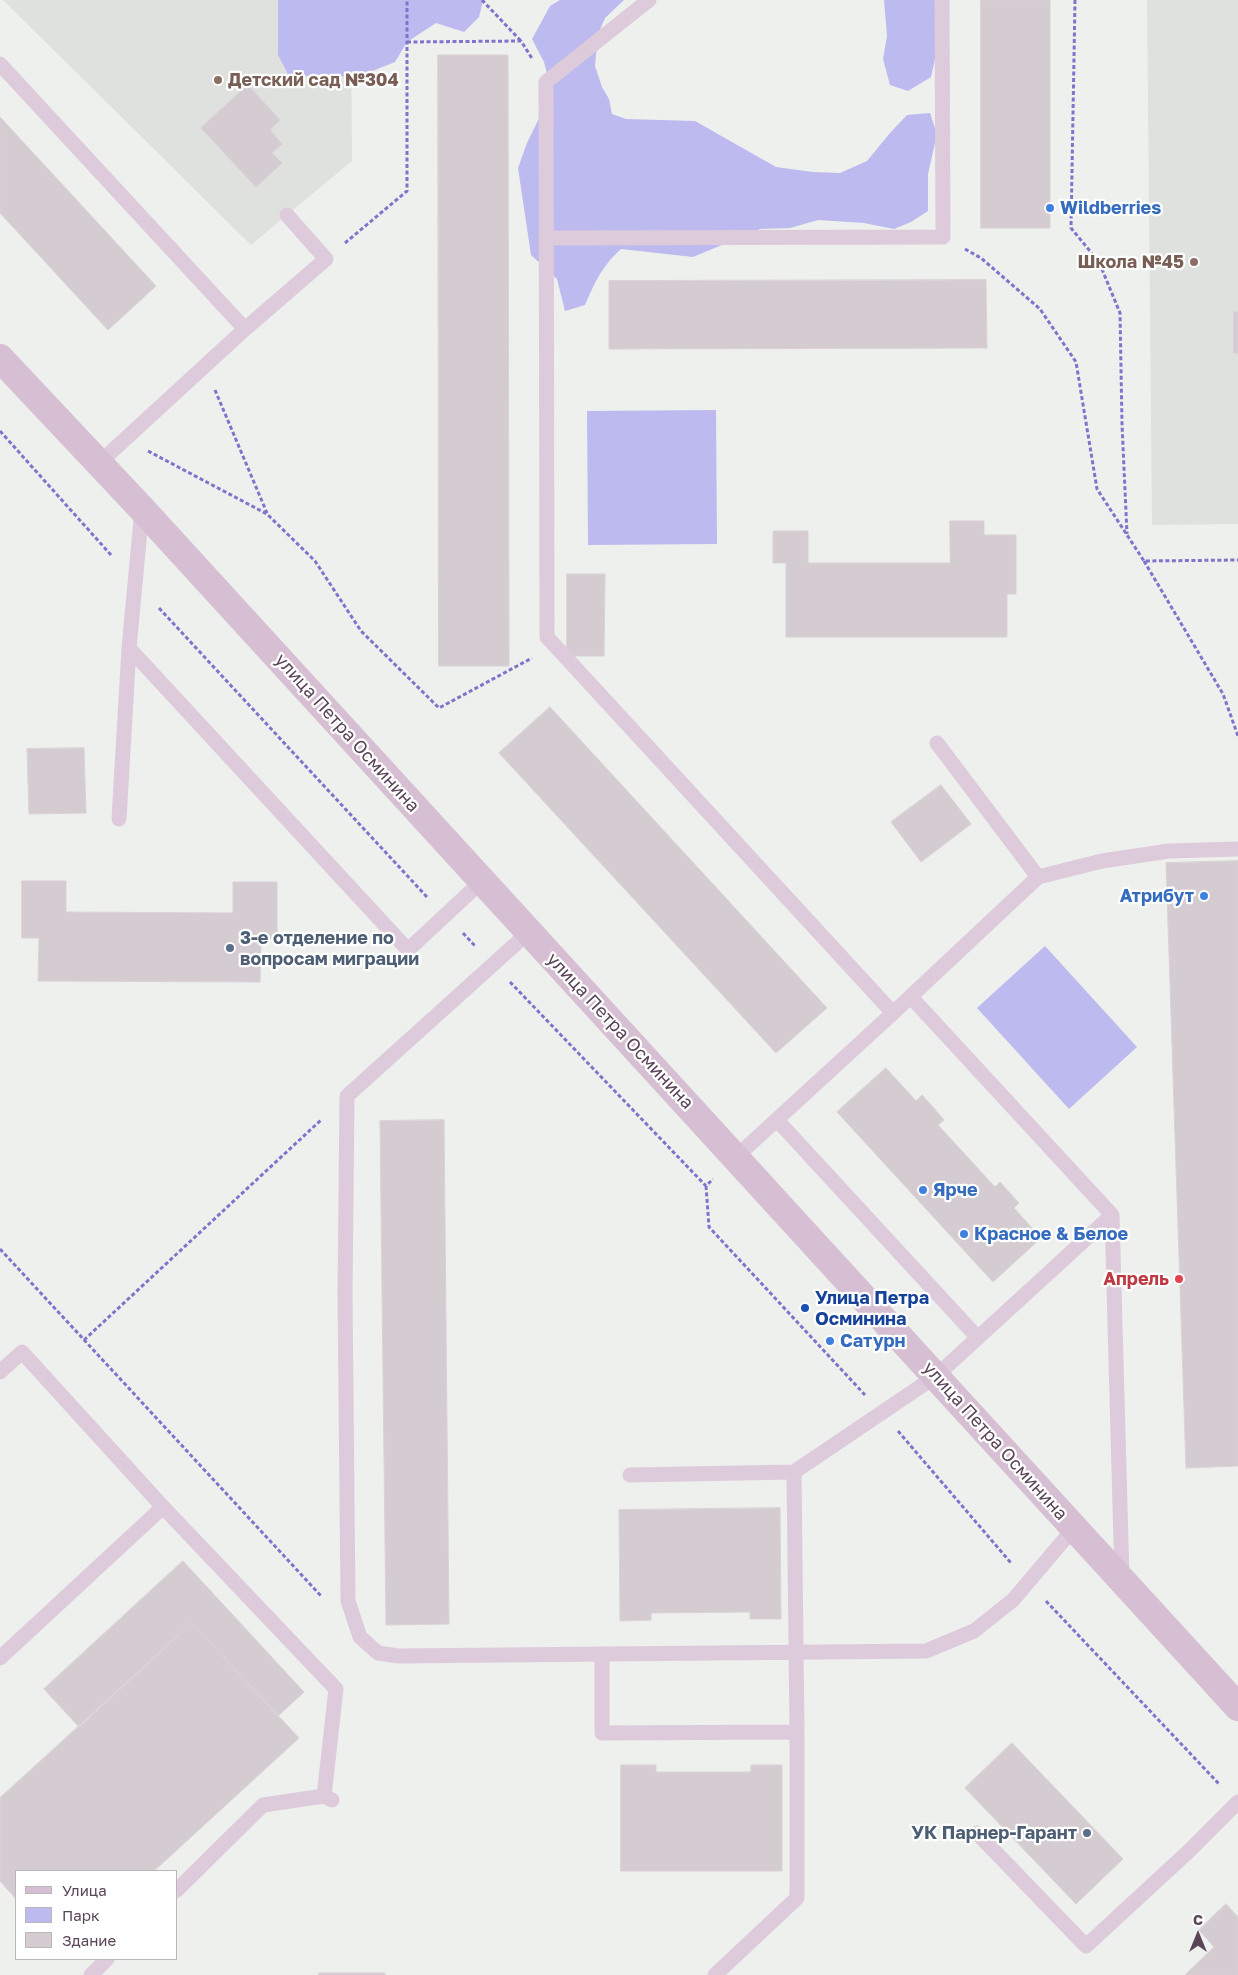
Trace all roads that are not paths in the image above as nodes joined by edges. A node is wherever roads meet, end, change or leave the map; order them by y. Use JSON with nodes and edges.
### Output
{"nodes":[{"id":1,"x":649,"y":0,"type":"edge"},
{"id":2,"x":942,"y":0,"type":"edge"},
{"id":3,"x":0,"y":64,"type":"edge"},
{"id":4,"x":287,"y":215,"type":"dead end"},
{"id":5,"x":546,"y":238,"type":"junction"},
{"id":6,"x":245,"y":329,"type":"junction"},
{"id":7,"x":4,"y":369,"type":"edge"},
{"id":8,"x":98,"y":464,"type":"junction"},
{"id":9,"x":142,"y":509,"type":"junction"},
{"id":10,"x":129,"y":648,"type":"junction"},
{"id":11,"x":937,"y":743,"type":"dead end"},
{"id":12,"x":119,"y":819,"type":"dead end"},
{"id":13,"x":1238,"y":849,"type":"edge"},
{"id":14,"x":1038,"y":877,"type":"junction"},
{"id":15,"x":482,"y":881,"type":"junction"},
{"id":16,"x":529,"y":932,"type":"junction"},
{"id":17,"x":911,"y":997,"type":"junction"},
{"id":18,"x":893,"y":1013,"type":"junction"},
{"id":19,"x":777,"y":1120,"type":"junction"},
{"id":20,"x":736,"y":1157,"type":"junction"},
{"id":21,"x":1112,"y":1215,"type":"junction"},
{"id":22,"x":978,"y":1338,"type":"junction"},
{"id":23,"x":0,"y":1372,"type":"edge"},
{"id":24,"x":936,"y":1376,"type":"junction"},
{"id":25,"x":794,"y":1472,"type":"junction"},
{"id":26,"x":630,"y":1474,"type":"dead end"},
{"id":27,"x":163,"y":1506,"type":"junction"},
{"id":28,"x":1074,"y":1528,"type":"junction"},
{"id":29,"x":1122,"y":1580,"type":"junction"},
{"id":30,"x":796,"y":1652,"type":"junction"},
{"id":31,"x":602,"y":1654,"type":"junction"},
{"id":32,"x":0,"y":1658,"type":"edge"},
{"id":33,"x":1238,"y":1707,"type":"edge"},
{"id":34,"x":797,"y":1732,"type":"junction"},
{"id":35,"x":1238,"y":1802,"type":"edge"},
{"id":36,"x":977,"y":1834,"type":"dead end"},
{"id":37,"x":178,"y":1889,"type":"edge"},
{"id":38,"x":106,"y":1960,"type":"edge"},
{"id":39,"x":90,"y":1975,"type":"edge"},
{"id":40,"x":715,"y":1975,"type":"edge"}],
"edges":[{"from":1,"to":5,"type":"lane"},
{"from":2,"to":5,"type":"lane"},
{"from":3,"to":6,"type":"lane"},
{"from":4,"to":6,"type":"lane"},
{"from":5,"to":18,"type":"lane"},
{"from":6,"to":8,"type":"lane"},
{"from":7,"to":8,"type":"main road","name":"улица Петра Осминина"},
{"from":8,"to":9,"type":"main road","name":"улица Петра Осминина"},
{"from":9,"to":10,"type":"lane"},
{"from":9,"to":15,"type":"main road","name":"улица Петра Осминина"},
{"from":10,"to":12,"type":"lane"},
{"from":10,"to":15,"type":"lane"},
{"from":11,"to":14,"type":"lane"},
{"from":13,"to":14,"type":"lane"},
{"from":14,"to":17,"type":"lane"},
{"from":15,"to":16,"type":"main road","name":"улица Петра Осминина"},
{"from":16,"to":20,"type":"main road","name":"улица Петра Осминина"},
{"from":16,"to":31,"type":"lane"},
{"from":17,"to":18,"type":"lane"},
{"from":17,"to":21,"type":"lane"},
{"from":18,"to":19,"type":"lane"},
{"from":19,"to":20,"type":"lane"},
{"from":19,"to":22,"type":"lane"},
{"from":20,"to":24,"type":"main road","name":"улица Петра Осминина"},
{"from":21,"to":22,"type":"lane"},
{"from":21,"to":29,"type":"lane"},
{"from":22,"to":24,"type":"lane"},
{"from":23,"to":27,"type":"lane"},
{"from":24,"to":25,"type":"lane"},
{"from":24,"to":28,"type":"main road","name":"улица Петра Осминина"},
{"from":25,"to":26,"type":"lane"},
{"from":25,"to":30,"type":"lane"},
{"from":27,"to":32,"type":"lane"},
{"from":27,"to":37,"type":"lane"},
{"from":28,"to":29,"type":"main road","name":"улица Петра Осминина"},
{"from":28,"to":30,"type":"lane"},
{"from":29,"to":33,"type":"main road","name":"улица Петра Осминина"},
{"from":30,"to":31,"type":"lane"},
{"from":30,"to":34,"type":"lane"},
{"from":31,"to":34,"type":"lane"},
{"from":34,"to":40,"type":"lane"},
{"from":35,"to":36,"type":"lane"},
{"from":38,"to":39,"type":"lane"}]}
